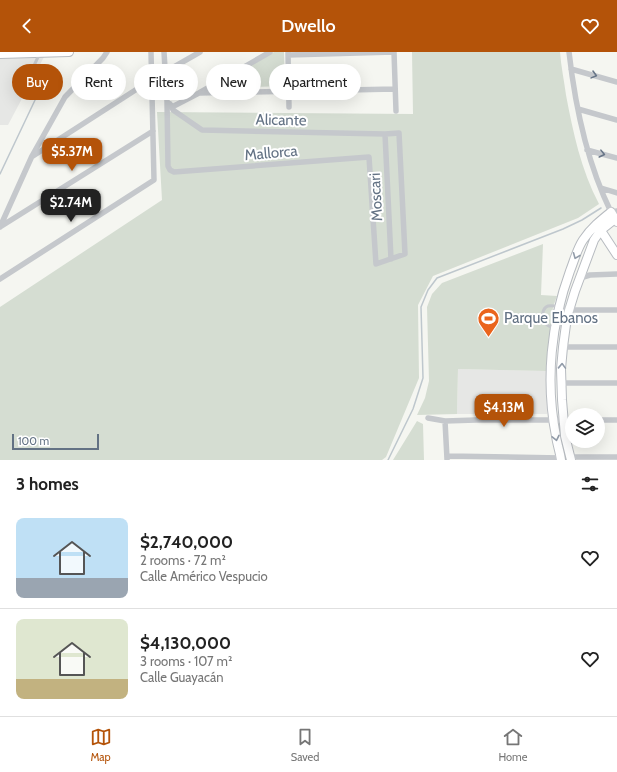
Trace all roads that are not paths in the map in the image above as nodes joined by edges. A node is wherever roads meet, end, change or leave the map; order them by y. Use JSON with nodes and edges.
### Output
{"nodes":[{"id":1,"x":62,"y":52,"type":"edge"},
{"id":2,"x":69,"y":52,"type":"edge"},
{"id":3,"x":107,"y":52,"type":"edge"},
{"id":4,"x":151,"y":52,"type":"edge"},
{"id":5,"x":164,"y":52,"type":"edge"},
{"id":6,"x":200,"y":52,"type":"edge"},
{"id":7,"x":270,"y":52,"type":"edge"},
{"id":8,"x":394,"y":52,"type":"edge"},
{"id":9,"x":568,"y":52,"type":"edge"},
{"id":10,"x":40,"y":53,"type":"edge"},
{"id":11,"x":0,"y":54,"type":"edge"},
{"id":12,"x":288,"y":54,"type":"edge"},
{"id":13,"x":35,"y":64,"type":"edge"},
{"id":14,"x":151,"y":64,"type":"edge"},
{"id":15,"x":165,"y":64,"type":"edge"},
{"id":16,"x":180,"y":64,"type":"edge"},
{"id":17,"x":288,"y":64,"type":"edge"},
{"id":18,"x":571,"y":69,"type":"junction"},
{"id":19,"x":617,"y":82,"type":"edge"},
{"id":20,"x":395,"y":89,"type":"junction"},
{"id":21,"x":361,"y":90,"type":"edge"},
{"id":22,"x":134,"y":91,"type":"edge"},
{"id":23,"x":269,"y":91,"type":"edge"},
{"id":24,"x":199,"y":93,"type":"junction"},
{"id":25,"x":152,"y":100,"type":"edge"},
{"id":26,"x":289,"y":100,"type":"edge"},
{"id":27,"x":167,"y":101,"type":"joint"},
{"id":28,"x":172,"y":107,"type":"junction"},
{"id":29,"x":289,"y":107,"type":"dead end"},
{"id":30,"x":578,"y":109,"type":"junction"},
{"id":31,"x":396,"y":111,"type":"dead end"},
{"id":32,"x":617,"y":120,"type":"edge"},
{"id":33,"x":153,"y":132,"type":"junction"},
{"id":34,"x":385,"y":134,"type":"junction"},
{"id":35,"x":587,"y":150,"type":"junction"},
{"id":36,"x":32,"y":156,"type":"junction"},
{"id":37,"x":617,"y":158,"type":"edge"},
{"id":38,"x":601,"y":188,"type":"junction"},
{"id":39,"x":617,"y":193,"type":"edge"},
{"id":40,"x":615,"y":216,"type":"edge"},
{"id":41,"x":0,"y":227,"type":"edge"},
{"id":42,"x":599,"y":227,"type":"junction"},
{"id":43,"x":617,"y":255,"type":"edge"},
{"id":44,"x":391,"y":259,"type":"junction"},
{"id":45,"x":617,"y":274,"type":"edge"},
{"id":46,"x":580,"y":278,"type":"junction"},
{"id":47,"x":0,"y":279,"type":"edge"},
{"id":48,"x":558,"y":307,"type":"junction"},
{"id":49,"x":569,"y":310,"type":"junction"},
{"id":50,"x":617,"y":310,"type":"edge"},
{"id":51,"x":555,"y":329,"type":"junction"},
{"id":52,"x":563,"y":347,"type":"junction"},
{"id":53,"x":617,"y":347,"type":"edge"},
{"id":54,"x":562,"y":383,"type":"junction"},
{"id":55,"x":617,"y":383,"type":"edge"},
{"id":56,"x":428,"y":418,"type":"dead end"},
{"id":57,"x":553,"y":420,"type":"junction"},
{"id":58,"x":563,"y":420,"type":"junction"},
{"id":59,"x":605,"y":420,"type":"edge"},
{"id":60,"x":617,"y":420,"type":"edge"},
{"id":61,"x":445,"y":421,"type":"junction"},
{"id":62,"x":617,"y":457,"type":"edge"},
{"id":63,"x":447,"y":458,"type":"edge"},
{"id":64,"x":561,"y":459,"type":"edge"},
{"id":65,"x":570,"y":459,"type":"edge"}],
"edges":[{"from":1,"to":2,"type":"street"},
{"from":1,"to":10,"type":"street"},
{"from":3,"to":36,"type":"street"},
{"from":4,"to":14,"type":"street"},
{"from":5,"to":15,"type":"street"},
{"from":6,"to":16,"type":"street"},
{"from":7,"to":24,"type":"street"},
{"from":8,"to":12,"type":"street"},
{"from":8,"to":20,"type":"street"},
{"from":9,"to":18,"type":"street"},
{"from":10,"to":11,"type":"street"},
{"from":10,"to":13,"type":"lane"},
{"from":12,"to":17,"type":"street"},
{"from":18,"to":19,"type":"street","one_way":true},
{"from":18,"to":30,"type":"street"},
{"from":20,"to":21,"type":"street"},
{"from":20,"to":31,"type":"street"},
{"from":22,"to":36,"type":"street"},
{"from":23,"to":24,"type":"street"},
{"from":24,"to":28,"type":"street"},
{"from":25,"to":33,"type":"street"},
{"from":26,"to":29,"type":"street"},
{"from":27,"to":28,"type":"street","name":"Alicante"},
{"from":27,"to":44,"type":"street","name":"Mallorca"},
{"from":28,"to":34,"type":"street","name":"Alicante"},
{"from":30,"to":32,"type":"street"},
{"from":30,"to":35,"type":"street"},
{"from":33,"to":41,"type":"street"},
{"from":33,"to":47,"type":"street"},
{"from":34,"to":44,"type":"street","name":"Moscari"},
{"from":34,"to":44,"type":"street","name":"Alicante"},
{"from":35,"to":37,"type":"street","one_way":true},
{"from":35,"to":38,"type":"street"},
{"from":36,"to":41,"type":"street"},
{"from":38,"to":39,"type":"street"},
{"from":38,"to":40,"type":"street"},
{"from":40,"to":42,"type":"street"},
{"from":42,"to":43,"type":"street"},
{"from":42,"to":46,"type":"street"},
{"from":42,"to":48,"type":"street","one_way":true},
{"from":45,"to":46,"type":"street"},
{"from":46,"to":49,"type":"street"},
{"from":48,"to":49,"type":"street"},
{"from":48,"to":51,"type":"street"},
{"from":48,"to":51,"type":"lane"},
{"from":49,"to":50,"type":"street"},
{"from":49,"to":52,"type":"street"},
{"from":51,"to":57,"type":"street"},
{"from":52,"to":53,"type":"street"},
{"from":54,"to":52,"type":"street","one_way":true},
{"from":54,"to":55,"type":"street"},
{"from":54,"to":58,"type":"street"},
{"from":56,"to":61,"type":"street"},
{"from":57,"to":58,"type":"street"},
{"from":57,"to":61,"type":"street"},
{"from":57,"to":64,"type":"street","one_way":true},
{"from":58,"to":65,"type":"street"},
{"from":59,"to":60,"type":"street"},
{"from":61,"to":63,"type":"street"},
{"from":62,"to":65,"type":"street"},
{"from":63,"to":64,"type":"street"}]}
